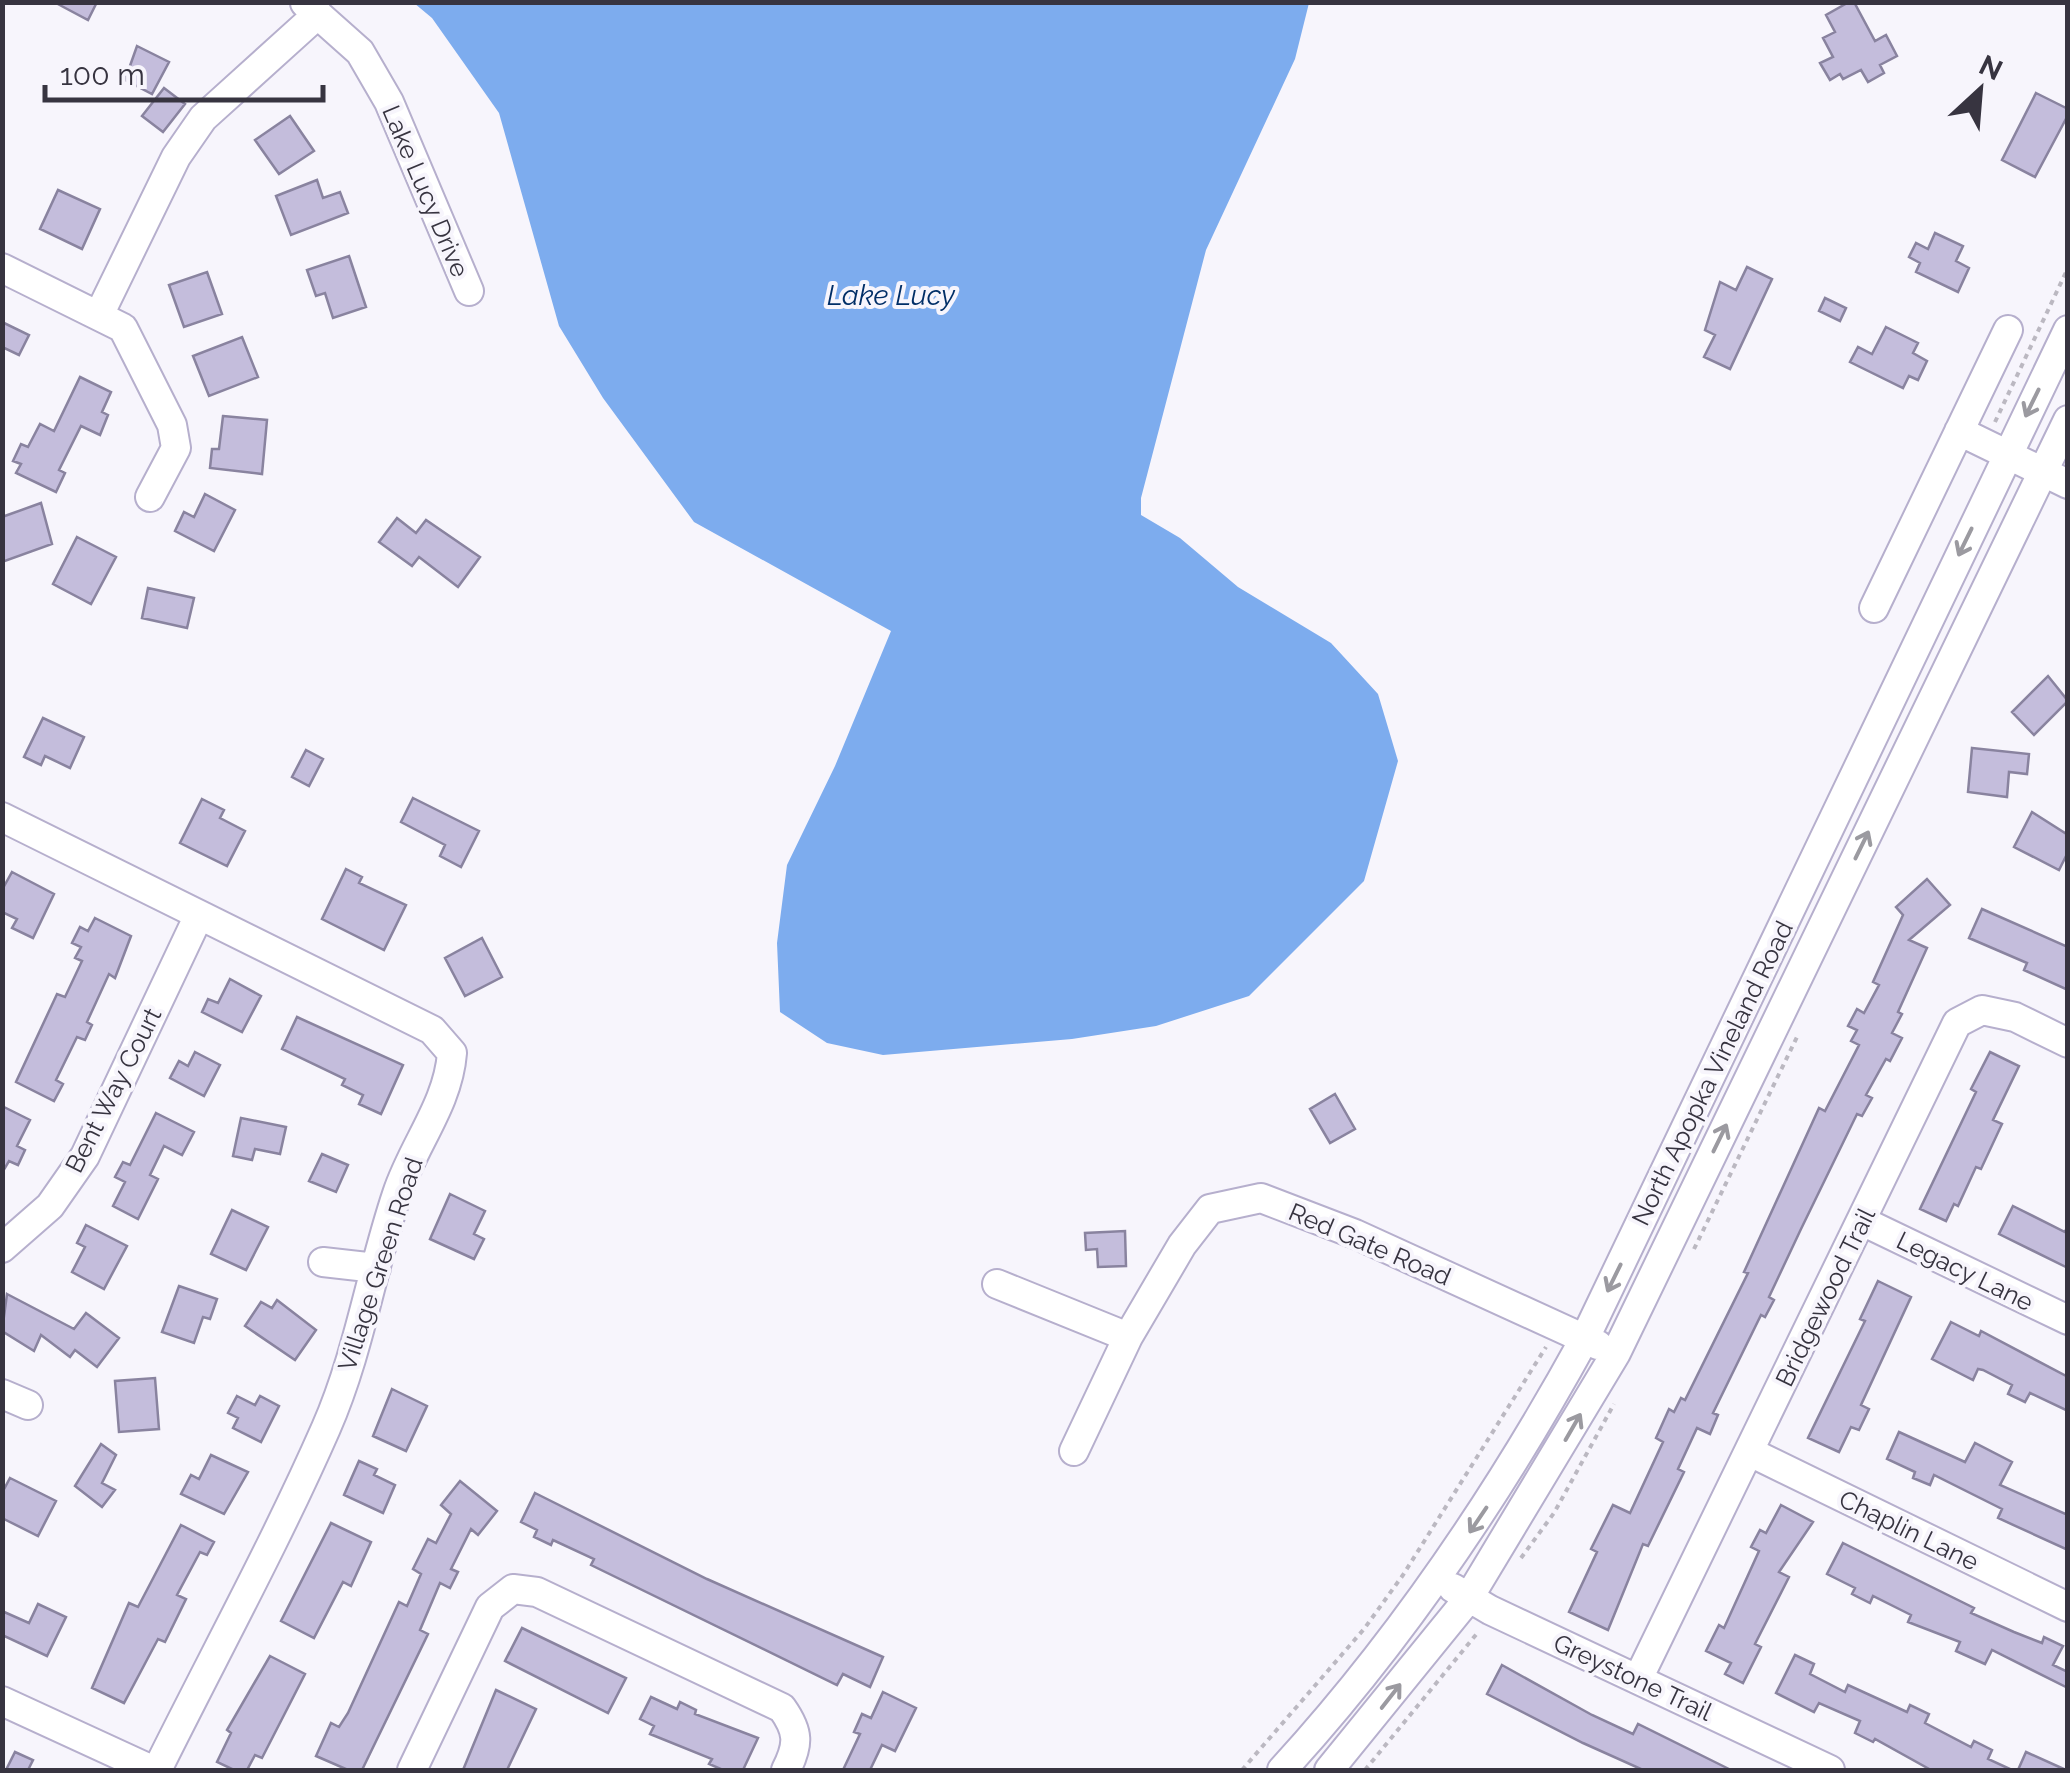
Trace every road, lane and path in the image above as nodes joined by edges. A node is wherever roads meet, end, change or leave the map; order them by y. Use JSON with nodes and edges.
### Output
{"nodes":[{"id":1,"x":311,"y":8,"type":"edge"},
{"id":2,"x":2,"y":268,"type":"edge"},
{"id":3,"x":2068,"y":268,"type":"edge"},
{"id":4,"x":468,"y":291,"type":"dead end"},
{"id":5,"x":100,"y":313,"type":"junction"},
{"id":6,"x":2008,"y":330,"type":"dead end"},
{"id":7,"x":2068,"y":330,"type":"edge"},
{"id":8,"x":2068,"y":420,"type":"edge"},
{"id":9,"x":1959,"y":430,"type":"junction"},
{"id":10,"x":1997,"y":449,"type":"junction"},
{"id":11,"x":2055,"y":478,"type":"edge"},
{"id":12,"x":150,"y":497,"type":"dead end"},
{"id":13,"x":1874,"y":608,"type":"dead end"},
{"id":14,"x":2,"y":817,"type":"edge"},
{"id":15,"x":200,"y":915,"type":"junction"},
{"id":16,"x":2068,"y":1043,"type":"edge"},
{"id":17,"x":1862,"y":1221,"type":"junction"},
{"id":18,"x":2,"y":1248,"type":"edge"},
{"id":19,"x":323,"y":1262,"type":"dead end"},
{"id":20,"x":376,"y":1268,"type":"junction"},
{"id":21,"x":996,"y":1284,"type":"dead end"},
{"id":22,"x":2068,"y":1320,"type":"edge"},
{"id":23,"x":1573,"y":1333,"type":"junction"},
{"id":24,"x":1128,"y":1337,"type":"junction"},
{"id":25,"x":1616,"y":1353,"type":"junction"},
{"id":26,"x":1074,"y":1451,"type":"dead end"},
{"id":27,"x":1750,"y":1452,"type":"junction"},
{"id":28,"x":1440,"y":1578,"type":"junction"},
{"id":29,"x":1468,"y":1599,"type":"junction"},
{"id":30,"x":2068,"y":1607,"type":"edge"},
{"id":31,"x":1638,"y":1680,"type":"junction"},
{"id":32,"x":2,"y":1700,"type":"edge"},
{"id":33,"x":154,"y":1770,"type":"edge"},
{"id":34,"x":412,"y":1770,"type":"edge"},
{"id":35,"x":786,"y":1770,"type":"edge"},
{"id":36,"x":1242,"y":1770,"type":"edge"},
{"id":37,"x":1282,"y":1770,"type":"edge"},
{"id":38,"x":1329,"y":1770,"type":"edge"},
{"id":39,"x":1830,"y":1770,"type":"edge"}],
"edges":[{"from":1,"to":4,"type":"street","name":"Lake Lucy Drive"},
{"from":1,"to":5,"type":"street"},
{"from":2,"to":5,"type":"street"},
{"from":3,"to":10,"type":"path"},
{"from":5,"to":12,"type":"street"},
{"from":6,"to":9,"type":"street"},
{"from":7,"to":10,"type":"street","name":"North Apopka Vineland Road","one_way":true},
{"from":8,"to":11,"type":"street","name":"North Apopka Vineland Road"},
{"from":9,"to":10,"type":"street"},
{"from":9,"to":13,"type":"street"},
{"from":10,"to":11,"type":"street"},
{"from":10,"to":23,"type":"street","name":"North Apopka Vineland Road","one_way":true},
{"from":25,"to":11,"type":"street","name":"North Apopka Vineland Road","one_way":true},
{"from":14,"to":15,"type":"street","name":"Village Green Road"},
{"from":15,"to":18,"type":"street","name":"Bent Way Court"},
{"from":15,"to":20,"type":"street","name":"Village Green Road"},
{"from":16,"to":17,"type":"street","name":"Bridgewood Trail"},
{"from":17,"to":22,"type":"street","name":"Legacy Lane"},
{"from":17,"to":27,"type":"street","name":"Bridgewood Trail"},
{"from":19,"to":20,"type":"street"},
{"from":20,"to":33,"type":"street","name":"Village Green Road"},
{"from":21,"to":24,"type":"street"},
{"from":23,"to":24,"type":"street","name":"Red Gate Road"},
{"from":23,"to":25,"type":"street","name":"Red Gate Road"},
{"from":23,"to":28,"type":"street","name":"North Apopka Vineland Road","one_way":true},
{"from":23,"to":36,"type":"path"},
{"from":24,"to":26,"type":"street","name":"Red Gate Road"},
{"from":29,"to":25,"type":"street","name":"North Apopka Vineland Road","one_way":true},
{"from":27,"to":30,"type":"street","name":"Chaplin Lane"},
{"from":27,"to":31,"type":"street","name":"Bridgewood Trail"},
{"from":28,"to":29,"type":"street","name":"Greystone Trail"},
{"from":28,"to":37,"type":"street","name":"North Apopka Vineland Road"},
{"from":29,"to":31,"type":"street","name":"Greystone Trail"},
{"from":38,"to":29,"type":"street","name":"North Apopka Vineland Road","one_way":true},
{"from":31,"to":39,"type":"street","name":"Greystone Trail"},
{"from":32,"to":33,"type":"street"},
{"from":34,"to":35,"type":"street"}]}
